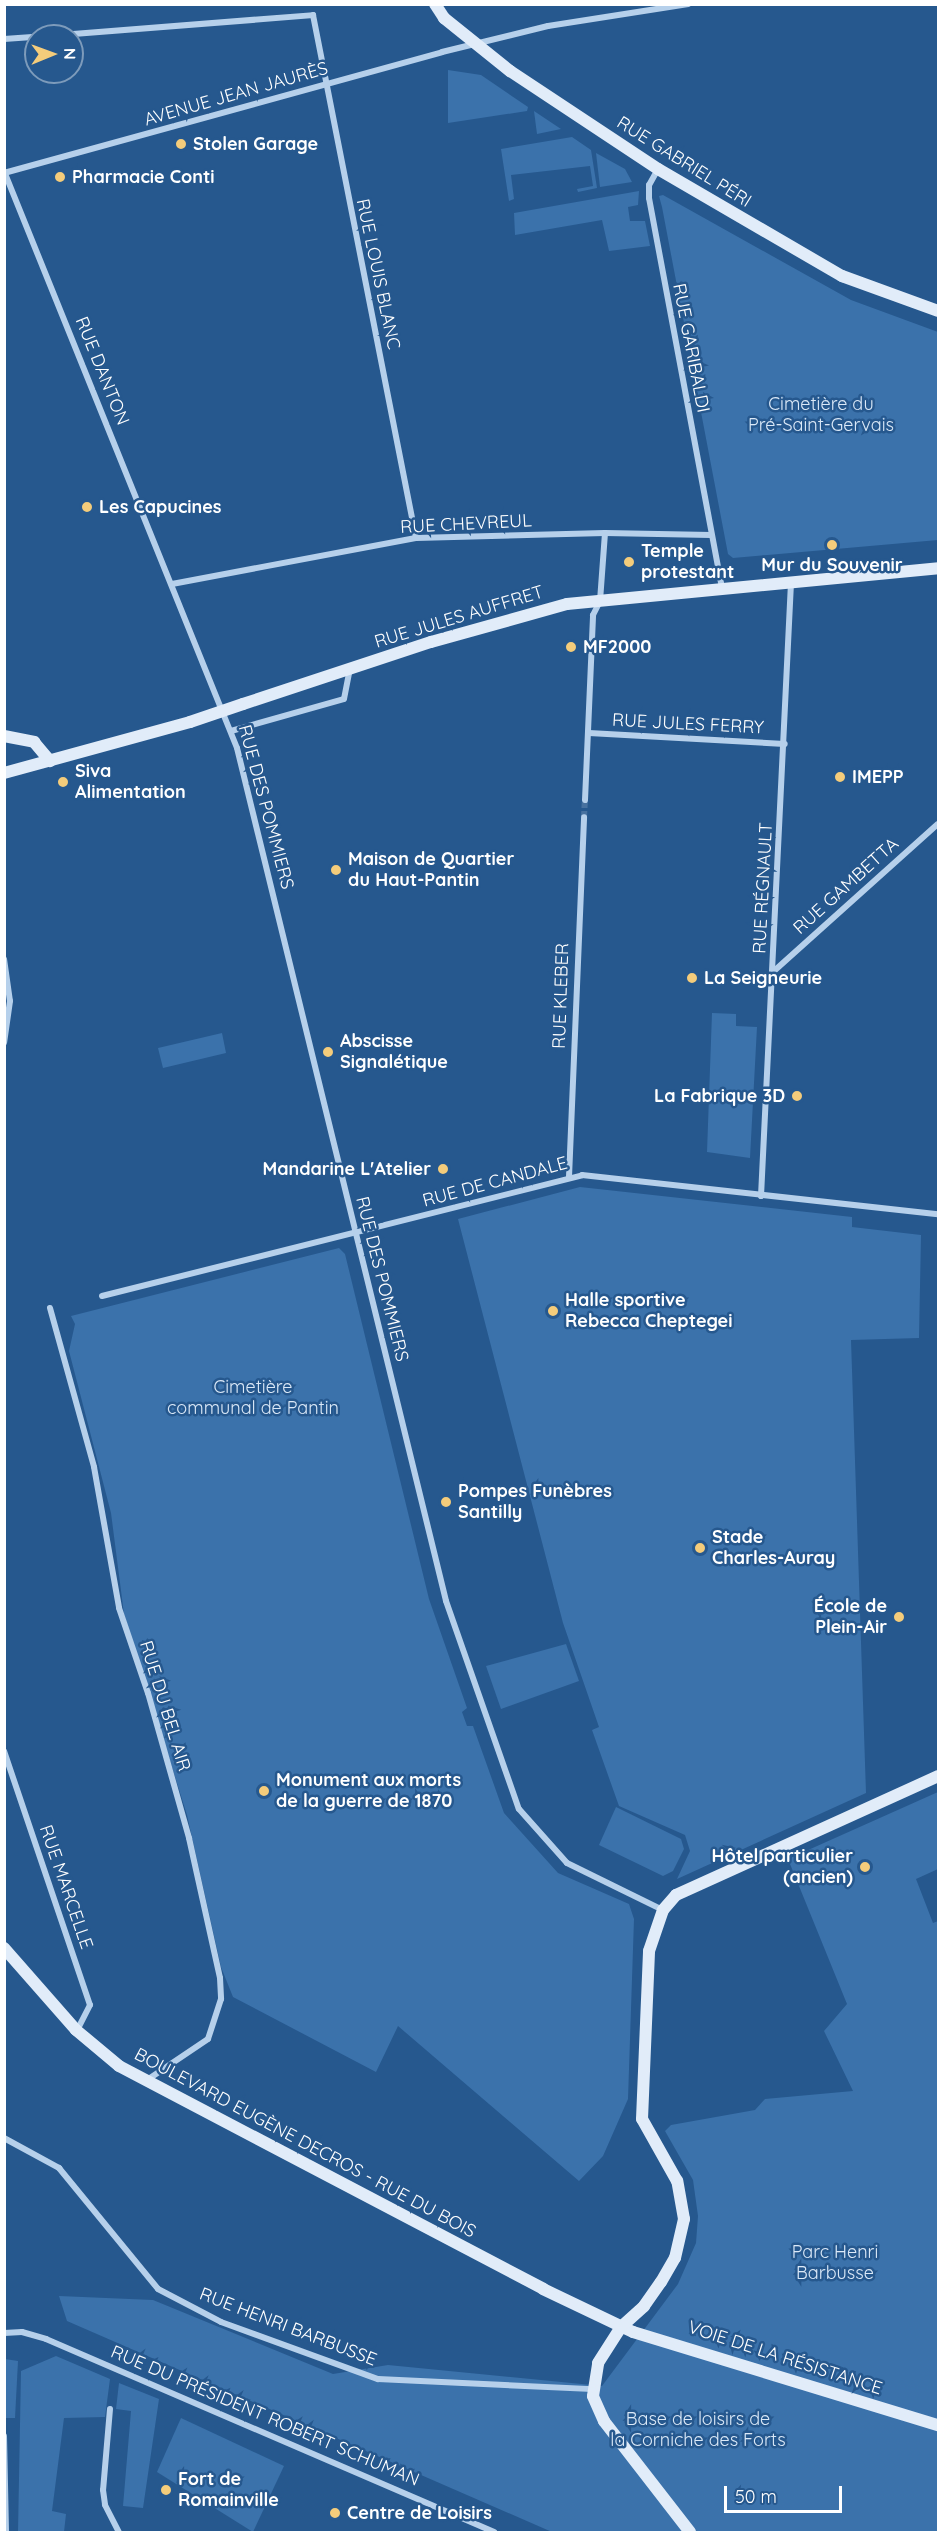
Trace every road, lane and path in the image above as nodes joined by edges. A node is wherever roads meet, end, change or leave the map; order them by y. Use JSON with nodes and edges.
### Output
{"nodes":[{"id":1,"x":435,"y":4,"type":"edge"},
{"id":2,"x":688,"y":4,"type":"edge"},
{"id":3,"x":84,"y":33,"type":"edge"},
{"id":4,"x":24,"y":38,"type":"edge"},
{"id":5,"x":4,"y":39,"type":"edge"},
{"id":6,"x":475,"y":44,"type":"junction"},
{"id":7,"x":324,"y":85,"type":"junction"},
{"id":8,"x":658,"y":169,"type":"junction"},
{"id":9,"x":5,"y":172,"type":"edge"},
{"id":10,"x":939,"y":311,"type":"edge"},
{"id":11,"x":605,"y":532,"type":"junction"},
{"id":12,"x":711,"y":535,"type":"junction"},
{"id":13,"x":416,"y":538,"type":"junction"},
{"id":14,"x":939,"y":568,"type":"edge"},
{"id":15,"x":791,"y":582,"type":"junction"},
{"id":16,"x":172,"y":584,"type":"junction"},
{"id":17,"x":722,"y":588,"type":"junction"},
{"id":18,"x":600,"y":601,"type":"junction"},
{"id":19,"x":350,"y":669,"type":"junction"},
{"id":20,"x":231,"y":731,"type":"junction"},
{"id":21,"x":589,"y":733,"type":"junction"},
{"id":22,"x":4,"y":735,"type":"edge"},
{"id":23,"x":785,"y":744,"type":"junction"},
{"id":24,"x":50,"y":762,"type":"junction"},
{"id":25,"x":4,"y":773,"type":"edge"},
{"id":26,"x":585,"y":800,"type":"tunnel mouth"},
{"id":27,"x":584,"y":817,"type":"tunnel mouth"},
{"id":28,"x":939,"y":824,"type":"edge"},
{"id":29,"x":4,"y":959,"type":"edge"},
{"id":30,"x":774,"y":971,"type":"junction"},
{"id":31,"x":4,"y":1042,"type":"edge"},
{"id":32,"x":569,"y":1177,"type":"junction"},
{"id":33,"x":761,"y":1196,"type":"junction"},
{"id":34,"x":939,"y":1214,"type":"edge"},
{"id":35,"x":355,"y":1233,"type":"junction"},
{"id":36,"x":102,"y":1296,"type":"dead end"},
{"id":37,"x":50,"y":1308,"type":"dead end"},
{"id":38,"x":4,"y":1751,"type":"edge"},
{"id":39,"x":939,"y":1776,"type":"edge"},
{"id":40,"x":663,"y":1910,"type":"junction"},
{"id":41,"x":4,"y":1948,"type":"edge"},
{"id":42,"x":76,"y":2030,"type":"junction"},
{"id":43,"x":147,"y":2080,"type":"junction"},
{"id":44,"x":4,"y":2138,"type":"edge"},
{"id":45,"x":621,"y":2327,"type":"junction"},
{"id":46,"x":4,"y":2333,"type":"edge"},
{"id":47,"x":593,"y":2389,"type":"junction"},
{"id":48,"x":110,"y":2409,"type":"dead end"},
{"id":49,"x":939,"y":2425,"type":"edge"},
{"id":50,"x":4,"y":2436,"type":"edge"},
{"id":51,"x":6,"y":2532,"type":"edge"},
{"id":52,"x":119,"y":2532,"type":"edge"},
{"id":53,"x":494,"y":2532,"type":"edge"},
{"id":54,"x":690,"y":2532,"type":"edge"}],
"edges":[{"from":1,"to":6,"type":"street","name":"RUE GABRIEL PÉRI"},
{"from":2,"to":6,"type":"street","name":"AVENUE JEAN JAURÈS"},
{"from":3,"to":7,"type":"street","name":"RUE LOUIS BLANC"},
{"from":4,"to":5,"type":"street"},
{"from":6,"to":7,"type":"street","name":"AVENUE JEAN JAURÈS"},
{"from":6,"to":8,"type":"street","name":"RUE GABRIEL PÉRI"},
{"from":7,"to":9,"type":"street","name":"AVENUE JEAN JAURÈS"},
{"from":7,"to":13,"type":"street","name":"RUE LOUIS BLANC"},
{"from":8,"to":10,"type":"street","name":"RUE GABRIEL PÉRI"},
{"from":8,"to":12,"type":"street","name":"RUE GARIBALDI"},
{"from":9,"to":16,"type":"street","name":"RUE DANTON"},
{"from":11,"to":12,"type":"street","name":"RUE CHEVREUL"},
{"from":11,"to":13,"type":"street","name":"RUE CHEVREUL"},
{"from":11,"to":18,"type":"street"},
{"from":12,"to":17,"type":"street"},
{"from":13,"to":16,"type":"street","name":"RUE CHEVREUL"},
{"from":14,"to":15,"type":"street","name":"RUE JULES AUFFRET"},
{"from":15,"to":17,"type":"street","name":"RUE JULES AUFFRET"},
{"from":15,"to":23,"type":"street","name":"RUE RÉGNAULT"},
{"from":16,"to":20,"type":"street","name":"RUE DES POMMIERS"},
{"from":17,"to":18,"type":"street","name":"RUE JULES AUFFRET"},
{"from":18,"to":19,"type":"street","name":"RUE JULES AUFFRET"},
{"from":18,"to":21,"type":"street"},
{"from":19,"to":20,"type":"street"},
{"from":19,"to":24,"type":"street","name":"RUE JULES AUFFRET","bridge":true},
{"from":20,"to":35,"type":"street","name":"RUE DES POMMIERS"},
{"from":21,"to":23,"type":"street","name":"RUE JULES FERRY"},
{"from":21,"to":26,"type":"street"},
{"from":22,"to":24,"type":"street"},
{"from":23,"to":30,"type":"street","name":"RUE RÉGNAULT"},
{"from":24,"to":25,"type":"street","name":"RUE JULES AUFFRET"},
{"from":27,"to":32,"type":"street","name":"RUE KLEBER"},
{"from":28,"to":30,"type":"street","name":"RUE GAMBETTA"},
{"from":29,"to":31,"type":"street"},
{"from":30,"to":33,"type":"street","name":"RUE RÉGNAULT"},
{"from":32,"to":33,"type":"street","name":"RUE DE CANDALE"},
{"from":32,"to":35,"type":"street","name":"RUE DE CANDALE"},
{"from":33,"to":34,"type":"street","name":"RUE DE CANDALE"},
{"from":35,"to":36,"type":"street","name":"RUE DE CANDALE"},
{"from":35,"to":40,"type":"street","name":"RUE DES POMMIERS"},
{"from":37,"to":43,"type":"street","name":"RUE DU BEL AIR"},
{"from":38,"to":42,"type":"street","name":"RUE MARCELLE"},
{"from":39,"to":40,"type":"street"},
{"from":40,"to":45,"type":"street"},
{"from":41,"to":42,"type":"street","name":"BOULEVARD EUGÈNE DECROS - RUE DU BOIS"},
{"from":42,"to":43,"type":"street","name":"BOULEVARD EUGÈNE DECROS - RUE DU BOIS"},
{"from":43,"to":45,"type":"street","name":"BOULEVARD EUGÈNE DECROS - RUE DU BOIS"},
{"from":44,"to":47,"type":"street","name":"RUE HENRI BARBUSSE"},
{"from":45,"to":47,"type":"street"},
{"from":45,"to":49,"type":"street","name":"VOIE DE LA RÉSISTANCE"},
{"from":46,"to":53,"type":"street","name":"RUE DU PRÉSIDENT ROBERT SCHUMAN"},
{"from":47,"to":54,"type":"street"},
{"from":48,"to":52,"type":"street"},
{"from":50,"to":51,"type":"street"}]}
